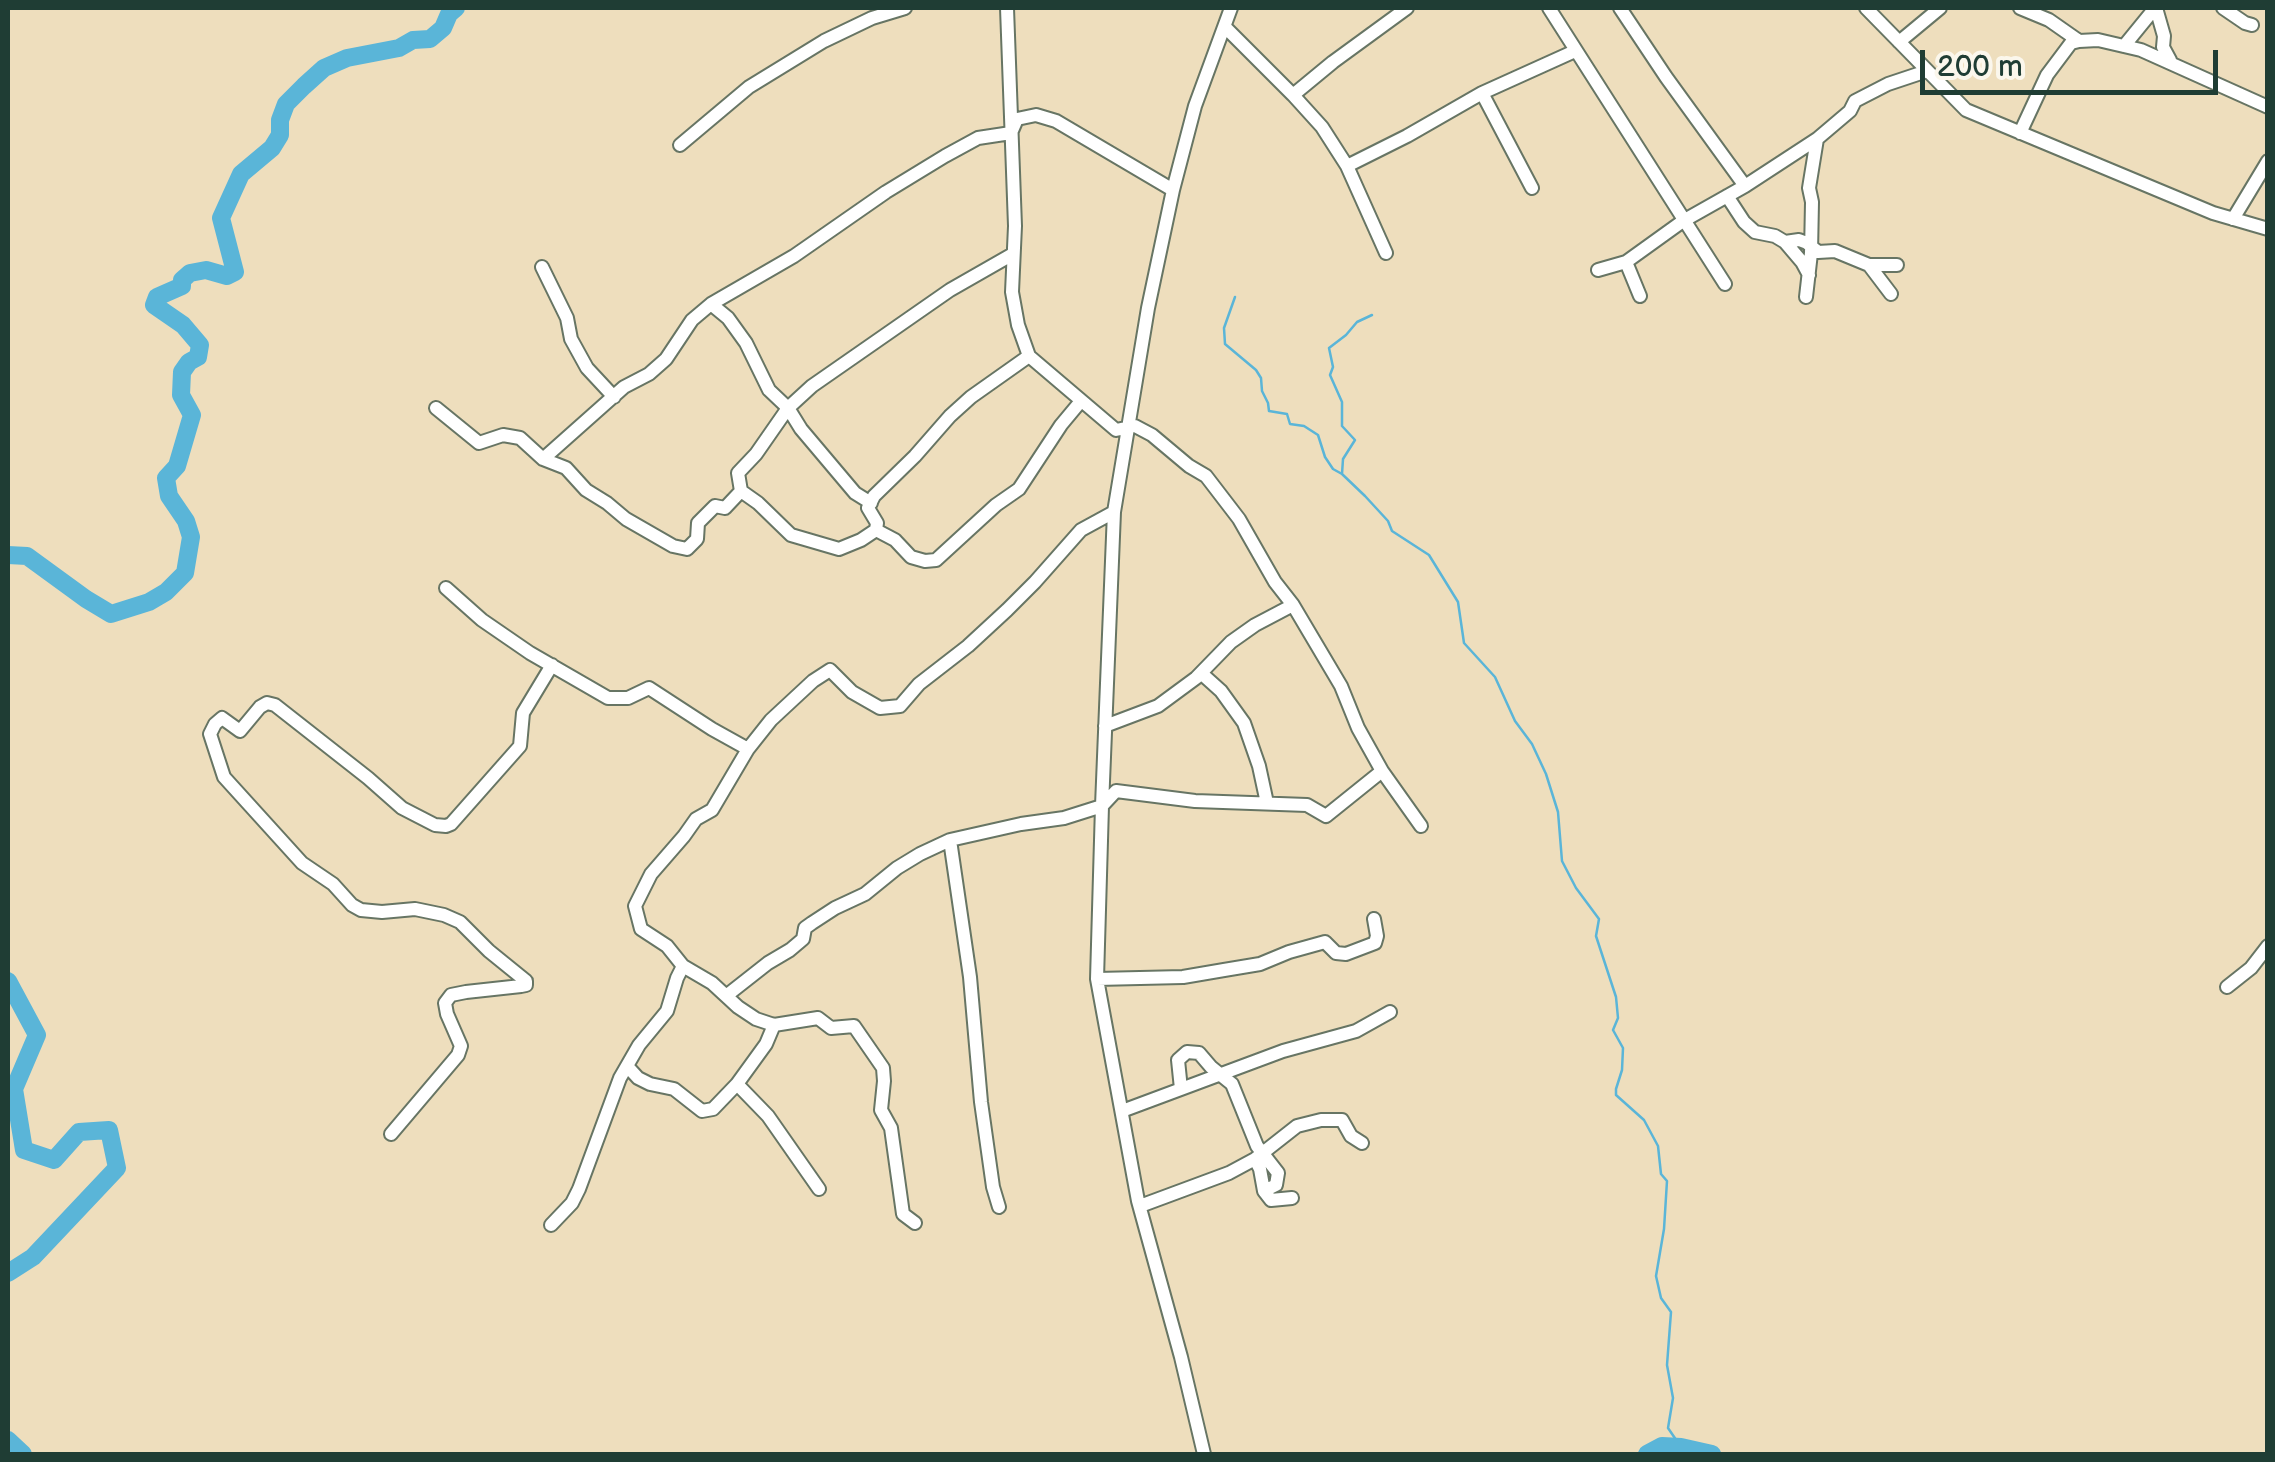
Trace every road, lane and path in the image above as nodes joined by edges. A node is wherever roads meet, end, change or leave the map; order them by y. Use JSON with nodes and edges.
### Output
{"nodes":[{"id":1,"x":905,"y":8,"type":"edge"},
{"id":2,"x":1007,"y":8,"type":"edge"},
{"id":3,"x":1231,"y":8,"type":"edge"},
{"id":4,"x":1407,"y":8,"type":"edge"},
{"id":5,"x":1550,"y":8,"type":"edge"},
{"id":6,"x":1620,"y":8,"type":"edge"},
{"id":7,"x":1866,"y":8,"type":"edge"},
{"id":8,"x":1940,"y":8,"type":"edge"},
{"id":9,"x":2020,"y":8,"type":"edge"},
{"id":10,"x":2156,"y":8,"type":"edge"},
{"id":11,"x":2222,"y":8,"type":"edge"},
{"id":12,"x":2252,"y":25,"type":"dead end"},
{"id":13,"x":1225,"y":27,"type":"junction"},
{"id":14,"x":2079,"y":41,"type":"junction"},
{"id":15,"x":1899,"y":42,"type":"junction"},
{"id":16,"x":2124,"y":46,"type":"junction"},
{"id":17,"x":1575,"y":51,"type":"junction"},
{"id":18,"x":2172,"y":62,"type":"junction"},
{"id":19,"x":1926,"y":71,"type":"junction"},
{"id":20,"x":1482,"y":93,"type":"junction"},
{"id":21,"x":1293,"y":95,"type":"junction"},
{"id":22,"x":2268,"y":107,"type":"edge"},
{"id":23,"x":1011,"y":133,"type":"junction"},
{"id":24,"x":2020,"y":133,"type":"junction"},
{"id":25,"x":1817,"y":140,"type":"junction"},
{"id":26,"x":680,"y":145,"type":"dead end"},
{"id":27,"x":2268,"y":161,"type":"edge"},
{"id":28,"x":1347,"y":166,"type":"junction"},
{"id":29,"x":1744,"y":186,"type":"junction"},
{"id":30,"x":1532,"y":188,"type":"dead end"},
{"id":31,"x":1173,"y":190,"type":"junction"},
{"id":32,"x":1728,"y":196,"type":"junction"},
{"id":33,"x":2233,"y":218,"type":"junction"},
{"id":34,"x":1683,"y":221,"type":"junction"},
{"id":35,"x":2268,"y":228,"type":"edge"},
{"id":36,"x":1786,"y":242,"type":"junction"},
{"id":37,"x":1811,"y":247,"type":"junction"},
{"id":38,"x":1386,"y":253,"type":"dead end"},
{"id":39,"x":1013,"y":254,"type":"junction"},
{"id":40,"x":1626,"y":262,"type":"junction"},
{"id":41,"x":1869,"y":265,"type":"junction"},
{"id":42,"x":1897,"y":265,"type":"dead end"},
{"id":43,"x":542,"y":267,"type":"dead end"},
{"id":44,"x":1598,"y":270,"type":"dead end"},
{"id":45,"x":1809,"y":276,"type":"junction"},
{"id":46,"x":1725,"y":284,"type":"dead end"},
{"id":47,"x":1890,"y":294,"type":"dead end"},
{"id":48,"x":1640,"y":296,"type":"dead end"},
{"id":49,"x":1806,"y":296,"type":"dead end"},
{"id":50,"x":711,"y":304,"type":"junction"},
{"id":51,"x":1028,"y":356,"type":"junction"},
{"id":52,"x":614,"y":396,"type":"junction"},
{"id":53,"x":1081,"y":401,"type":"junction"},
{"id":54,"x":436,"y":408,"type":"dead end"},
{"id":55,"x":788,"y":408,"type":"junction"},
{"id":56,"x":1128,"y":429,"type":"junction"},
{"id":57,"x":543,"y":459,"type":"junction"},
{"id":58,"x":741,"y":491,"type":"junction"},
{"id":59,"x":871,"y":502,"type":"junction"},
{"id":60,"x":1114,"y":512,"type":"junction"},
{"id":61,"x":876,"y":530,"type":"junction"},
{"id":62,"x":446,"y":588,"type":"dead end"},
{"id":63,"x":1292,"y":604,"type":"junction"},
{"id":64,"x":552,"y":665,"type":"junction"},
{"id":65,"x":1201,"y":673,"type":"junction"},
{"id":66,"x":1105,"y":726,"type":"junction"},
{"id":67,"x":748,"y":748,"type":"junction"},
{"id":68,"x":1382,"y":771,"type":"junction"},
{"id":69,"x":1267,"y":803,"type":"junction"},
{"id":70,"x":1102,"y":806,"type":"junction"},
{"id":71,"x":1421,"y":826,"type":"dead end"},
{"id":72,"x":950,"y":840,"type":"junction"},
{"id":73,"x":1374,"y":919,"type":"dead end"},
{"id":74,"x":2268,"y":946,"type":"edge"},
{"id":75,"x":683,"y":966,"type":"junction"},
{"id":76,"x":1097,"y":979,"type":"junction"},
{"id":77,"x":2227,"y":987,"type":"dead end"},
{"id":78,"x":726,"y":996,"type":"junction"},
{"id":79,"x":1390,"y":1012,"type":"dead end"},
{"id":80,"x":774,"y":1025,"type":"junction"},
{"id":81,"x":627,"y":1066,"type":"junction"},
{"id":82,"x":1221,"y":1074,"type":"junction"},
{"id":83,"x":737,"y":1084,"type":"junction"},
{"id":84,"x":1180,"y":1089,"type":"junction"},
{"id":85,"x":1122,"y":1112,"type":"junction"},
{"id":86,"x":391,"y":1134,"type":"dead end"},
{"id":87,"x":1362,"y":1143,"type":"dead end"},
{"id":88,"x":1258,"y":1156,"type":"junction"},
{"id":89,"x":819,"y":1189,"type":"dead end"},
{"id":90,"x":1292,"y":1198,"type":"dead end"},
{"id":91,"x":999,"y":1206,"type":"dead end"},
{"id":92,"x":1140,"y":1206,"type":"junction"},
{"id":93,"x":915,"y":1222,"type":"dead end"},
{"id":94,"x":551,"y":1225,"type":"dead end"},
{"id":95,"x":1204,"y":1454,"type":"edge"}],
"edges":[{"from":1,"to":26,"type":"street"},
{"from":2,"to":23,"type":"street"},
{"from":3,"to":13,"type":"street"},
{"from":4,"to":21,"type":"street"},
{"from":5,"to":17,"type":"street"},
{"from":6,"to":29,"type":"street"},
{"from":7,"to":15,"type":"street"},
{"from":8,"to":15,"type":"street"},
{"from":9,"to":14,"type":"street"},
{"from":10,"to":16,"type":"street"},
{"from":10,"to":18,"type":"street"},
{"from":11,"to":12,"type":"street"},
{"from":13,"to":21,"type":"street"},
{"from":13,"to":31,"type":"street"},
{"from":14,"to":16,"type":"street"},
{"from":14,"to":24,"type":"street"},
{"from":15,"to":19,"type":"street"},
{"from":16,"to":18,"type":"street"},
{"from":17,"to":20,"type":"street"},
{"from":17,"to":34,"type":"street"},
{"from":18,"to":22,"type":"street"},
{"from":19,"to":24,"type":"street"},
{"from":19,"to":25,"type":"street"},
{"from":20,"to":28,"type":"street"},
{"from":20,"to":30,"type":"street"},
{"from":21,"to":28,"type":"street"},
{"from":23,"to":31,"type":"street"},
{"from":23,"to":39,"type":"street"},
{"from":23,"to":50,"type":"street"},
{"from":24,"to":33,"type":"street"},
{"from":25,"to":29,"type":"street"},
{"from":25,"to":37,"type":"street"},
{"from":27,"to":33,"type":"street"},
{"from":28,"to":38,"type":"street"},
{"from":29,"to":32,"type":"street"},
{"from":31,"to":56,"type":"street"},
{"from":32,"to":34,"type":"street"},
{"from":32,"to":36,"type":"street"},
{"from":33,"to":35,"type":"street"},
{"from":34,"to":40,"type":"street"},
{"from":34,"to":46,"type":"street"},
{"from":36,"to":37,"type":"street"},
{"from":36,"to":45,"type":"street"},
{"from":37,"to":41,"type":"street"},
{"from":37,"to":45,"type":"street"},
{"from":39,"to":51,"type":"street"},
{"from":39,"to":55,"type":"street"},
{"from":40,"to":44,"type":"street"},
{"from":40,"to":48,"type":"street"},
{"from":41,"to":42,"type":"street"},
{"from":41,"to":47,"type":"street"},
{"from":43,"to":52,"type":"street"},
{"from":45,"to":49,"type":"street"},
{"from":50,"to":52,"type":"street"},
{"from":50,"to":55,"type":"street"},
{"from":51,"to":53,"type":"street"},
{"from":51,"to":59,"type":"street"},
{"from":52,"to":57,"type":"street"},
{"from":53,"to":56,"type":"street"},
{"from":53,"to":61,"type":"street"},
{"from":54,"to":57,"type":"street"},
{"from":55,"to":58,"type":"street"},
{"from":55,"to":59,"type":"street"},
{"from":56,"to":60,"type":"street"},
{"from":56,"to":63,"type":"street"},
{"from":57,"to":58,"type":"street"},
{"from":58,"to":61,"type":"street"},
{"from":59,"to":61,"type":"street"},
{"from":60,"to":66,"type":"street"},
{"from":60,"to":67,"type":"street"},
{"from":62,"to":64,"type":"street"},
{"from":63,"to":65,"type":"street"},
{"from":63,"to":68,"type":"street"},
{"from":64,"to":67,"type":"street"},
{"from":64,"to":86,"type":"street"},
{"from":65,"to":66,"type":"street"},
{"from":65,"to":69,"type":"street"},
{"from":66,"to":70,"type":"street"},
{"from":67,"to":75,"type":"street"},
{"from":68,"to":69,"type":"street"},
{"from":68,"to":71,"type":"street"},
{"from":69,"to":70,"type":"street"},
{"from":70,"to":72,"type":"street"},
{"from":70,"to":76,"type":"street"},
{"from":72,"to":78,"type":"street"},
{"from":72,"to":91,"type":"street"},
{"from":73,"to":76,"type":"street"},
{"from":74,"to":77,"type":"street"},
{"from":75,"to":78,"type":"street"},
{"from":75,"to":81,"type":"street"},
{"from":76,"to":85,"type":"street"},
{"from":78,"to":80,"type":"street"},
{"from":79,"to":82,"type":"street"},
{"from":80,"to":83,"type":"street"},
{"from":80,"to":93,"type":"street"},
{"from":81,"to":83,"type":"street"},
{"from":81,"to":94,"type":"street"},
{"from":82,"to":84,"type":"street"},
{"from":82,"to":84,"type":"street"},
{"from":82,"to":88,"type":"street"},
{"from":83,"to":89,"type":"street"},
{"from":84,"to":85,"type":"street"},
{"from":85,"to":92,"type":"street"},
{"from":87,"to":88,"type":"street"},
{"from":88,"to":90,"type":"street"},
{"from":88,"to":92,"type":"street"},
{"from":92,"to":95,"type":"street"}]}
